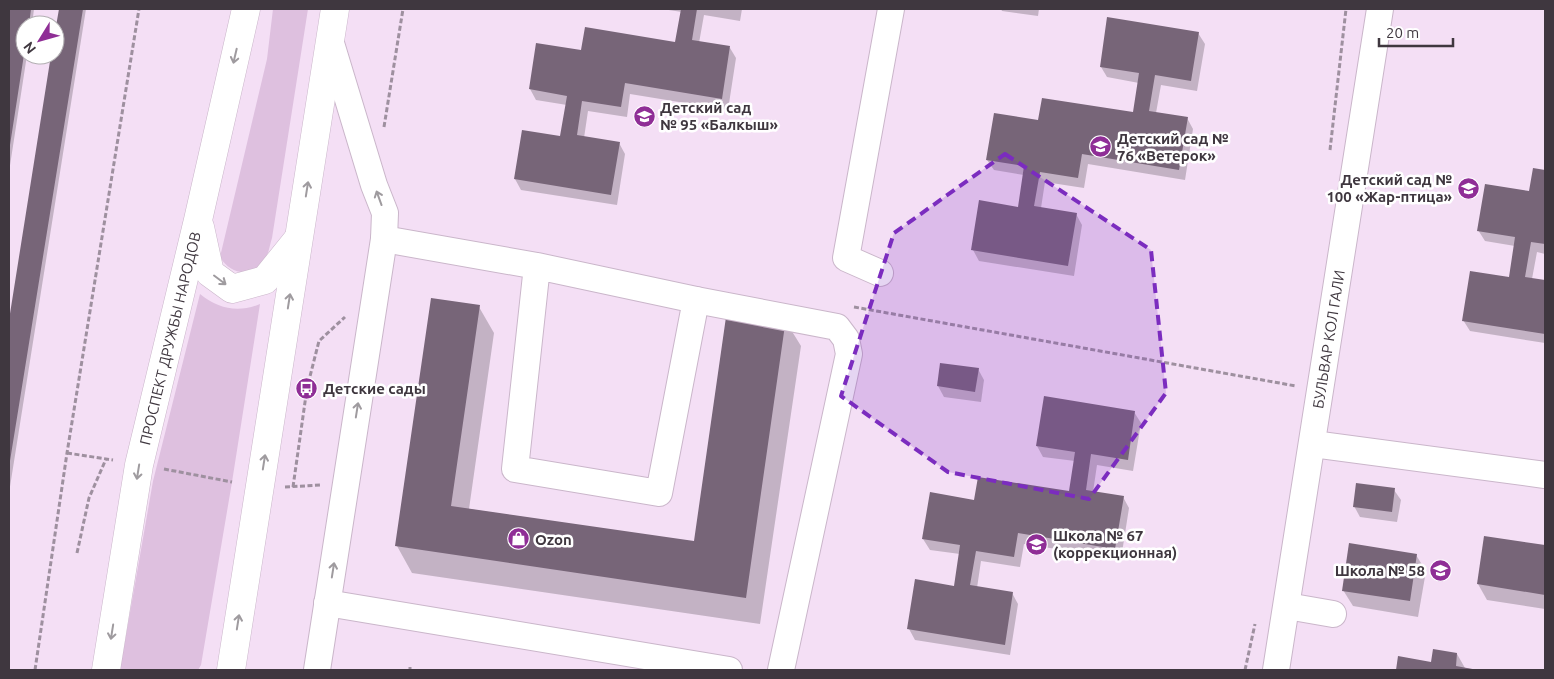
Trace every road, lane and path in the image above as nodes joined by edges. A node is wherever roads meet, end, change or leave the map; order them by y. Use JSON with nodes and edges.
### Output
{"nodes":[{"id":1,"x":140,"y":9,"type":"edge"},
{"id":2,"x":246,"y":9,"type":"edge"},
{"id":3,"x":335,"y":9,"type":"edge"},
{"id":4,"x":891,"y":9,"type":"edge"},
{"id":5,"x":1380,"y":9,"type":"edge"},
{"id":6,"x":330,"y":40,"type":"junction"},
{"id":7,"x":198,"y":220,"type":"junction"},
{"id":8,"x":299,"y":237,"type":"junction"},
{"id":9,"x":384,"y":239,"type":"junction"},
{"id":10,"x":537,"y":266,"type":"junction"},
{"id":11,"x":880,"y":273,"type":"dead end"},
{"id":12,"x":696,"y":300,"type":"junction"},
{"id":13,"x":346,"y":316,"type":"dead end"},
{"id":14,"x":1313,"y":444,"type":"junction"},
{"id":15,"x":67,"y":453,"type":"junction"},
{"id":16,"x":106,"y":459,"type":"junction"},
{"id":17,"x":121,"y":462,"type":"dead end"},
{"id":18,"x":157,"y":467,"type":"dead end"},
{"id":19,"x":1545,"y":475,"type":"edge"},
{"id":20,"x":232,"y":482,"type":"dead end"},
{"id":21,"x":322,"y":485,"type":"dead end"},
{"id":22,"x":293,"y":486,"type":"junction"},
{"id":23,"x":284,"y":488,"type":"dead end"},
{"id":24,"x":77,"y":553,"type":"dead end"},
{"id":25,"x":327,"y":604,"type":"junction"},
{"id":26,"x":1286,"y":606,"type":"junction"},
{"id":27,"x":1333,"y":614,"type":"dead end"},
{"id":28,"x":35,"y":670,"type":"edge"},
{"id":29,"x":106,"y":670,"type":"edge"},
{"id":30,"x":231,"y":670,"type":"edge"},
{"id":31,"x":317,"y":670,"type":"edge"},
{"id":32,"x":729,"y":670,"type":"edge"},
{"id":33,"x":781,"y":670,"type":"edge"},
{"id":34,"x":1276,"y":670,"type":"edge"}],
"edges":[{"from":1,"to":15,"type":"path"},
{"from":2,"to":7,"type":"main road","name":"ПРОСПЕКТ ДРУЖБЫ НАРОДОВ","one_way":true},
{"from":3,"to":6,"type":"main road"},
{"from":4,"to":11,"type":"street"},
{"from":5,"to":14,"type":"street","name":"БУЛЬВАР КОЛ ГАЛИ"},
{"from":8,"to":6,"type":"main road","one_way":true},
{"from":9,"to":6,"type":"street","one_way":true},
{"from":7,"to":8,"type":"main road","one_way":true},
{"from":7,"to":29,"type":"main road","name":"ПРОСПЕКТ ДРУЖБЫ НАРОДОВ","one_way":true},
{"from":30,"to":8,"type":"main road","one_way":true},
{"from":9,"to":10,"type":"street"},
{"from":25,"to":9,"type":"street","one_way":true},
{"from":10,"to":12,"type":"street"},
{"from":10,"to":12,"type":"street"},
{"from":12,"to":33,"type":"street"},
{"from":13,"to":22,"type":"path"},
{"from":14,"to":19,"type":"street"},
{"from":14,"to":26,"type":"street","name":"БУЛЬВАР КОЛ ГАЛИ"},
{"from":15,"to":16,"type":"path"},
{"from":15,"to":28,"type":"path"},
{"from":16,"to":17,"type":"path"},
{"from":16,"to":24,"type":"path"},
{"from":18,"to":20,"type":"path"},
{"from":21,"to":22,"type":"path"},
{"from":22,"to":23,"type":"path"},
{"from":25,"to":31,"type":"street"},
{"from":25,"to":32,"type":"street"},
{"from":26,"to":27,"type":"street"},
{"from":26,"to":34,"type":"street","name":"БУЛЬВАР КОЛ ГАЛИ"}]}
